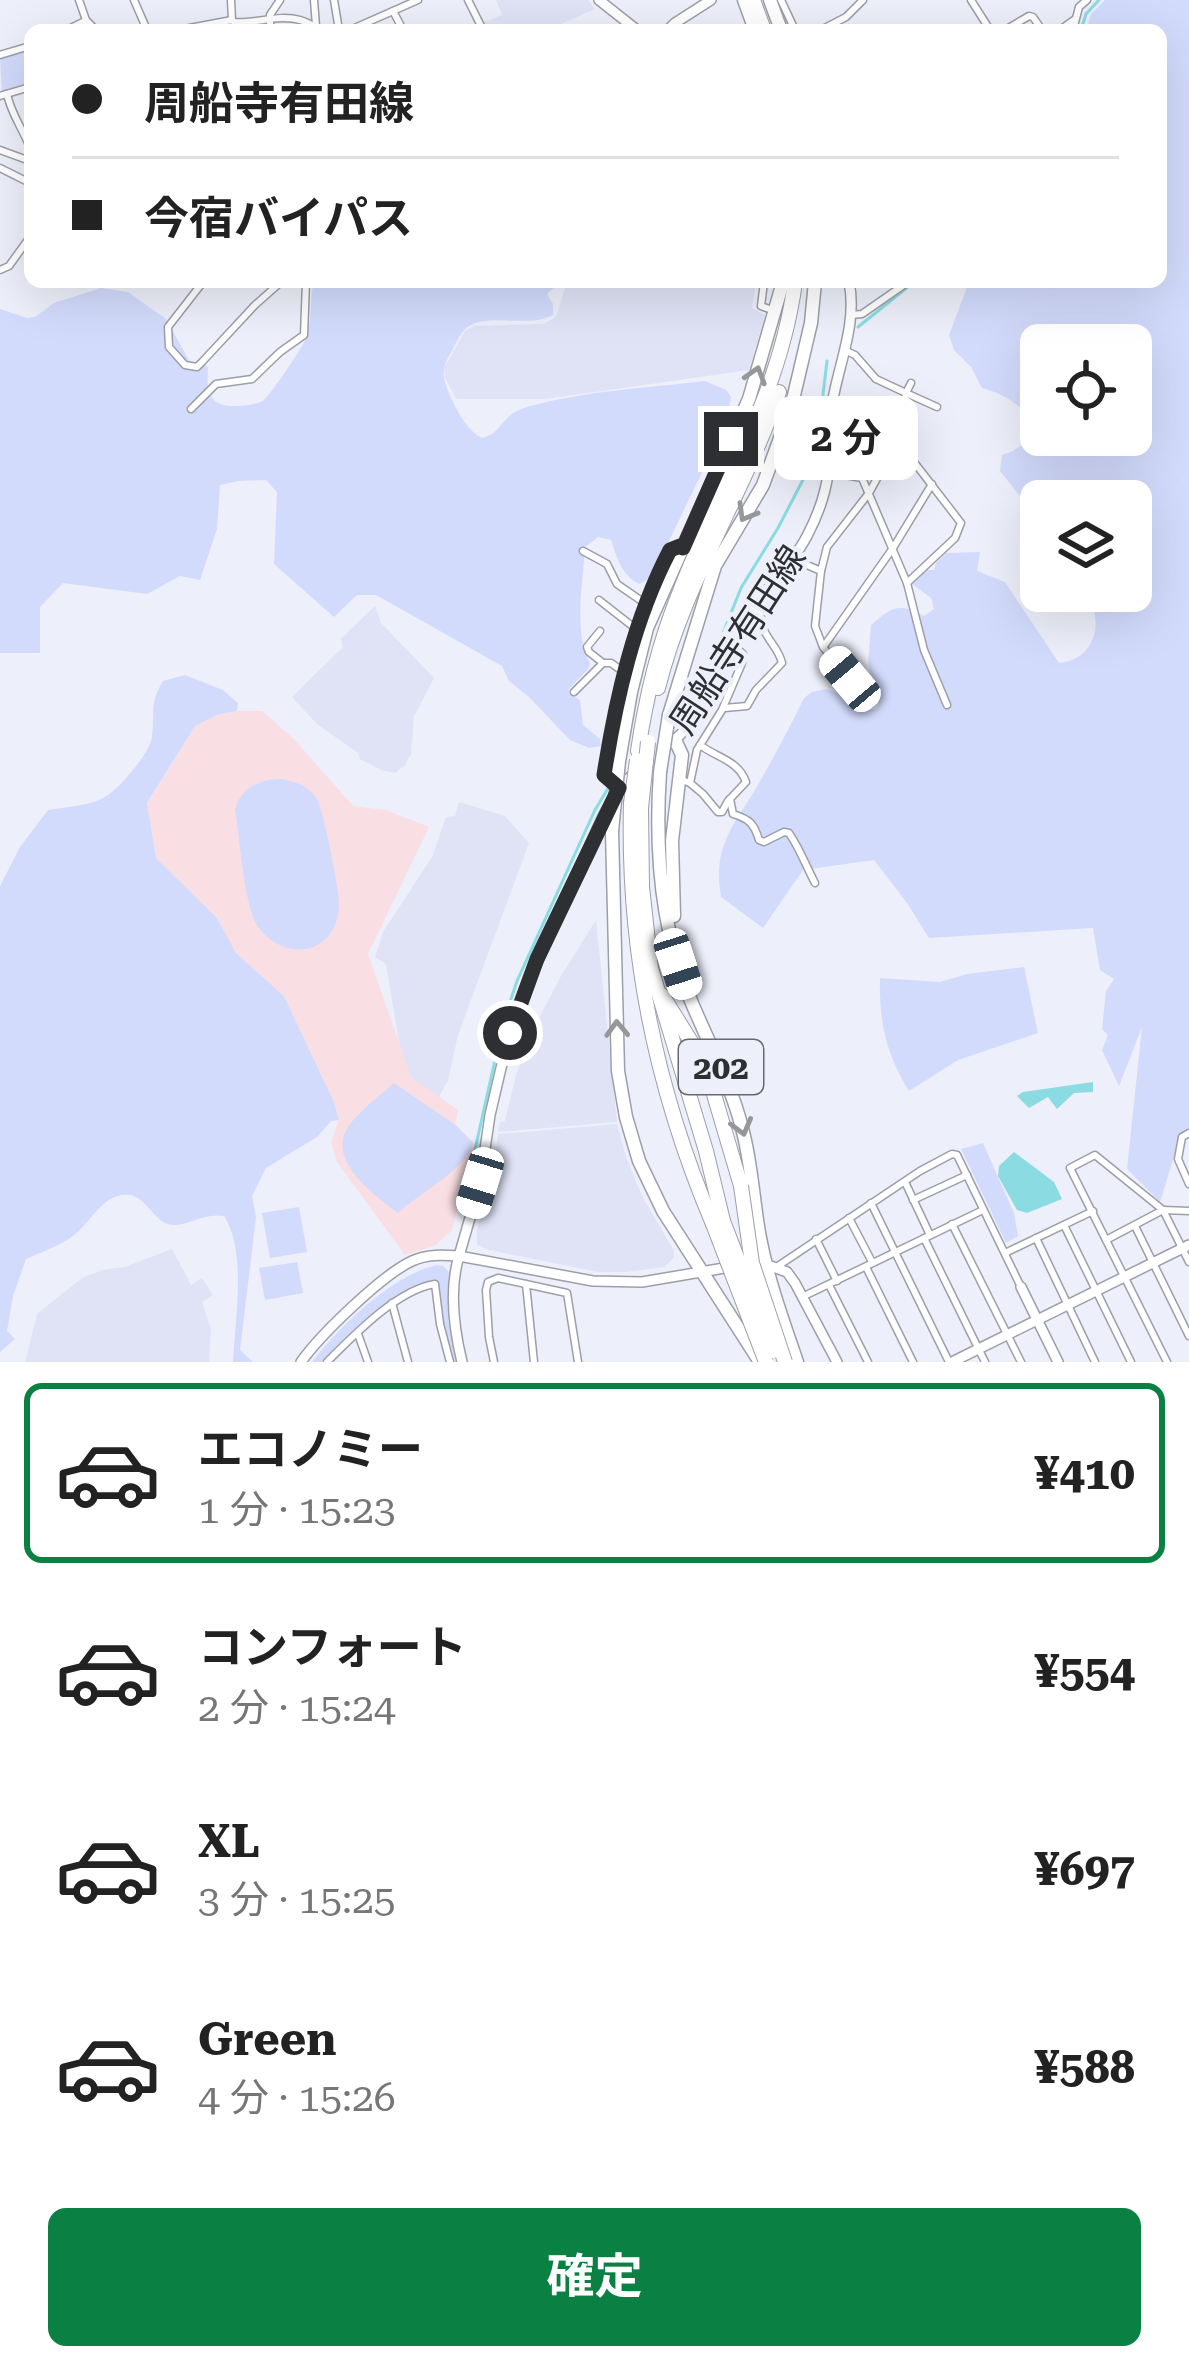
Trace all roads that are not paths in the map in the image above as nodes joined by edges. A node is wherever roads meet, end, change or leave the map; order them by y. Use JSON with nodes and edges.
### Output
{"nodes":[{"id":1,"x":79,"y":0,"type":"edge"},
{"id":2,"x":231,"y":0,"type":"edge"},
{"id":3,"x":280,"y":0,"type":"edge"},
{"id":4,"x":418,"y":0,"type":"edge"},
{"id":5,"x":599,"y":0,"type":"edge"},
{"id":6,"x":712,"y":0,"type":"edge"},
{"id":7,"x":863,"y":0,"type":"edge"},
{"id":8,"x":1087,"y":0,"type":"edge"},
{"id":9,"x":393,"y":11,"type":"junction"},
{"id":10,"x":270,"y":19,"type":"junction"},
{"id":11,"x":86,"y":20,"type":"junction"},
{"id":12,"x":232,"y":20,"type":"junction"},
{"id":13,"x":1074,"y":20,"type":"junction"},
{"id":14,"x":837,"y":23,"type":"edge"},
{"id":15,"x":78,"y":24,"type":"edge"},
{"id":16,"x":90,"y":24,"type":"edge"},
{"id":17,"x":211,"y":24,"type":"edge"},
{"id":18,"x":270,"y":24,"type":"edge"},
{"id":19,"x":308,"y":24,"type":"edge"},
{"id":20,"x":364,"y":24,"type":"edge"},
{"id":21,"x":401,"y":24,"type":"edge"},
{"id":22,"x":629,"y":24,"type":"edge"},
{"id":23,"x":673,"y":24,"type":"edge"},
{"id":24,"x":1068,"y":24,"type":"edge"},
{"id":25,"x":1074,"y":24,"type":"edge"},
{"id":26,"x":4,"y":95,"type":"edge"},
{"id":27,"x":24,"y":133,"type":"edge"},
{"id":28,"x":24,"y":245,"type":"edge"},
{"id":29,"x":0,"y":271,"type":"edge"},
{"id":30,"x":197,"y":288,"type":"edge"},
{"id":31,"x":274,"y":288,"type":"edge"},
{"id":32,"x":305,"y":288,"type":"edge"},
{"id":33,"x":763,"y":288,"type":"edge"},
{"id":34,"x":782,"y":288,"type":"edge"},
{"id":35,"x":799,"y":288,"type":"edge"},
{"id":36,"x":799,"y":288,"type":"edge"},
{"id":37,"x":814,"y":288,"type":"edge"},
{"id":38,"x":849,"y":288,"type":"edge"},
{"id":39,"x":899,"y":288,"type":"edge"},
{"id":40,"x":776,"y":312,"type":"junction"},
{"id":41,"x":851,"y":315,"type":"junction"},
{"id":42,"x":844,"y":350,"type":"junction"},
{"id":43,"x":911,"y":383,"type":"dead end"},
{"id":44,"x":906,"y":393,"type":"junction"},
{"id":45,"x":937,"y":407,"type":"dead end"},
{"id":46,"x":191,"y":409,"type":"dead end"},
{"id":47,"x":897,"y":440,"type":"junction"},
{"id":48,"x":829,"y":472,"type":"junction"},
{"id":49,"x":932,"y":484,"type":"junction"},
{"id":50,"x":869,"y":493,"type":"junction"},
{"id":51,"x":683,"y":548,"type":"junction"},
{"id":52,"x":893,"y":548,"type":"junction"},
{"id":53,"x":583,"y":551,"type":"dead end"},
{"id":54,"x":793,"y":559,"type":"junction"},
{"id":55,"x":821,"y":571,"type":"junction"},
{"id":56,"x":907,"y":583,"type":"junction"},
{"id":57,"x":599,"y":600,"type":"dead end"},
{"id":58,"x":646,"y":604,"type":"junction"},
{"id":59,"x":753,"y":604,"type":"junction"},
{"id":60,"x":636,"y":629,"type":"junction"},
{"id":61,"x":599,"y":631,"type":"dead end"},
{"id":62,"x":730,"y":642,"type":"junction"},
{"id":63,"x":823,"y":647,"type":"junction"},
{"id":64,"x":603,"y":664,"type":"junction"},
{"id":65,"x":625,"y":673,"type":"junction"},
{"id":66,"x":850,"y":679,"type":"dead end"},
{"id":67,"x":574,"y":692,"type":"dead end"},
{"id":68,"x":947,"y":705,"type":"dead end"},
{"id":69,"x":723,"y":707,"type":"junction"},
{"id":70,"x":675,"y":740,"type":"junction"},
{"id":71,"x":700,"y":746,"type":"junction"},
{"id":72,"x":684,"y":781,"type":"junction"},
{"id":73,"x":619,"y":788,"type":"junction"},
{"id":74,"x":730,"y":799,"type":"junction"},
{"id":75,"x":640,"y":842,"type":"junction"},
{"id":76,"x":815,"y":883,"type":"dead end"},
{"id":77,"x":651,"y":904,"type":"dead end"},
{"id":78,"x":646,"y":972,"type":"junction"},
{"id":79,"x":674,"y":1004,"type":"dead end"},
{"id":80,"x":681,"y":1023,"type":"junction"},
{"id":81,"x":722,"y":1070,"type":"junction"},
{"id":82,"x":1189,"y":1133,"type":"edge"},
{"id":83,"x":967,"y":1175,"type":"junction"},
{"id":84,"x":905,"y":1182,"type":"junction"},
{"id":85,"x":1189,"y":1184,"type":"edge"},
{"id":86,"x":914,"y":1200,"type":"junction"},
{"id":87,"x":872,"y":1203,"type":"junction"},
{"id":88,"x":983,"y":1209,"type":"junction"},
{"id":89,"x":1163,"y":1210,"type":"junction"},
{"id":90,"x":1093,"y":1211,"type":"junction"},
{"id":91,"x":1189,"y":1211,"type":"edge"},
{"id":92,"x":849,"y":1218,"type":"junction"},
{"id":93,"x":718,"y":1223,"type":"junction"},
{"id":94,"x":952,"y":1224,"type":"junction"},
{"id":95,"x":1064,"y":1225,"type":"junction"},
{"id":96,"x":1135,"y":1226,"type":"junction"},
{"id":97,"x":927,"y":1236,"type":"junction"},
{"id":98,"x":1036,"y":1238,"type":"junction"},
{"id":99,"x":816,"y":1239,"type":"junction"},
{"id":100,"x":1106,"y":1240,"type":"junction"},
{"id":101,"x":1186,"y":1247,"type":"edge"},
{"id":102,"x":895,"y":1252,"type":"junction"},
{"id":103,"x":1005,"y":1253,"type":"junction"},
{"id":104,"x":459,"y":1256,"type":"junction"},
{"id":105,"x":1154,"y":1262,"type":"junction"},
{"id":106,"x":1189,"y":1262,"type":"edge"},
{"id":107,"x":870,"y":1265,"type":"junction"},
{"id":108,"x":770,"y":1266,"type":"junction"},
{"id":109,"x":702,"y":1271,"type":"junction"},
{"id":110,"x":1126,"y":1276,"type":"junction"},
{"id":111,"x":833,"y":1283,"type":"junction"},
{"id":112,"x":526,"y":1284,"type":"junction"},
{"id":113,"x":1021,"y":1287,"type":"joint"},
{"id":114,"x":1097,"y":1291,"type":"junction"},
{"id":115,"x":802,"y":1297,"type":"junction"},
{"id":116,"x":392,"y":1303,"type":"junction"},
{"id":117,"x":1067,"y":1305,"type":"junction"},
{"id":118,"x":1037,"y":1320,"type":"junction"},
{"id":119,"x":358,"y":1334,"type":"junction"},
{"id":120,"x":1008,"y":1334,"type":"junction"},
{"id":121,"x":1189,"y":1336,"type":"edge"},
{"id":122,"x":979,"y":1349,"type":"junction"},
{"id":123,"x":301,"y":1362,"type":"edge"},
{"id":124,"x":327,"y":1362,"type":"edge"},
{"id":125,"x":368,"y":1362,"type":"edge"},
{"id":126,"x":408,"y":1362,"type":"edge"},
{"id":127,"x":451,"y":1362,"type":"edge"},
{"id":128,"x":462,"y":1362,"type":"edge"},
{"id":129,"x":494,"y":1362,"type":"edge"},
{"id":130,"x":534,"y":1362,"type":"edge"},
{"id":131,"x":578,"y":1362,"type":"edge"},
{"id":132,"x":763,"y":1362,"type":"edge"},
{"id":133,"x":781,"y":1362,"type":"edge"},
{"id":134,"x":796,"y":1362,"type":"edge"},
{"id":135,"x":837,"y":1362,"type":"edge"},
{"id":136,"x":868,"y":1362,"type":"edge"},
{"id":137,"x":913,"y":1362,"type":"edge"},
{"id":138,"x":951,"y":1362,"type":"edge"},
{"id":139,"x":985,"y":1362,"type":"edge"},
{"id":140,"x":1021,"y":1362,"type":"edge"},
{"id":141,"x":1058,"y":1362,"type":"edge"},
{"id":142,"x":1095,"y":1362,"type":"edge"},
{"id":143,"x":1131,"y":1362,"type":"edge"},
{"id":144,"x":1167,"y":1362,"type":"edge"}],
"edges":[{"from":1,"to":11,"type":"street"},
{"from":2,"to":12,"type":"street"},
{"from":3,"to":10,"type":"street"},
{"from":4,"to":9,"type":"street"},
{"from":5,"to":22,"type":"main road"},
{"from":6,"to":23,"type":"main road"},
{"from":7,"to":14,"type":"street"},
{"from":8,"to":13,"type":"street"},
{"from":9,"to":20,"type":"street"},
{"from":9,"to":21,"type":"street"},
{"from":10,"to":12,"type":"street"},
{"from":10,"to":18,"type":"street"},
{"from":10,"to":19,"type":"street"},
{"from":11,"to":15,"type":"street"},
{"from":11,"to":16,"type":"street"},
{"from":12,"to":17,"type":"street"},
{"from":13,"to":24,"type":"street"},
{"from":13,"to":25,"type":"street"},
{"from":26,"to":27,"type":"street"},
{"from":28,"to":29,"type":"street"},
{"from":30,"to":31,"type":"street"},
{"from":32,"to":46,"type":"street"},
{"from":33,"to":40,"type":"street"},
{"from":34,"to":40,"type":"highway"},
{"from":35,"to":75,"type":"highway","bridge":true},
{"from":36,"to":78,"type":"highway","bridge":true},
{"from":37,"to":81,"type":"highway","number":"202","one_way":true,"bridge":true},
{"from":38,"to":41,"type":"main road","name":"周船寺有田線"},
{"from":39,"to":41,"type":"street"},
{"from":51,"to":40,"type":"highway","one_way":true},
{"from":41,"to":42,"type":"main road","name":"周船寺有田線"},
{"from":42,"to":44,"type":"street"},
{"from":42,"to":48,"type":"main road","name":"周船寺有田線"},
{"from":43,"to":44,"type":"street"},
{"from":44,"to":45,"type":"street"},
{"from":44,"to":47,"type":"street"},
{"from":47,"to":49,"type":"street"},
{"from":47,"to":50,"type":"street"},
{"from":48,"to":50,"type":"street"},
{"from":48,"to":54,"type":"main road","name":"周船寺有田線"},
{"from":49,"to":52,"type":"street"},
{"from":49,"to":56,"type":"street"},
{"from":50,"to":52,"type":"street"},
{"from":50,"to":55,"type":"street"},
{"from":51,"to":58,"type":"street"},
{"from":109,"to":51,"type":"highway","one_way":true,"bridge":true},
{"from":52,"to":56,"type":"street"},
{"from":52,"to":63,"type":"street"},
{"from":53,"to":58,"type":"street"},
{"from":54,"to":55,"type":"street"},
{"from":54,"to":59,"type":"main road","name":"周船寺有田線"},
{"from":55,"to":63,"type":"street"},
{"from":56,"to":68,"type":"street"},
{"from":57,"to":60,"type":"street"},
{"from":58,"to":60,"type":"street"},
{"from":59,"to":62,"type":"main road","name":"周船寺有田線"},
{"from":59,"to":69,"type":"street"},
{"from":60,"to":65,"type":"street"},
{"from":61,"to":64,"type":"street"},
{"from":62,"to":69,"type":"street"},
{"from":62,"to":70,"type":"main road","name":"周船寺有田線"},
{"from":63,"to":66,"type":"street"},
{"from":64,"to":65,"type":"street"},
{"from":64,"to":67,"type":"street"},
{"from":65,"to":73,"type":"street"},
{"from":69,"to":71,"type":"street"},
{"from":70,"to":72,"type":"highway"},
{"from":70,"to":73,"type":"main road","name":"周船寺有田線"},
{"from":71,"to":72,"type":"street"},
{"from":71,"to":74,"type":"street"},
{"from":72,"to":74,"type":"street"},
{"from":72,"to":81,"type":"highway"},
{"from":73,"to":104,"type":"main road","name":"周船寺有田線"},
{"from":74,"to":76,"type":"street"},
{"from":75,"to":77,"type":"highway"},
{"from":75,"to":78,"type":"highway"},
{"from":78,"to":80,"type":"highway"},
{"from":78,"to":93,"type":"highway"},
{"from":79,"to":80,"type":"highway"},
{"from":80,"to":133,"type":"highway","bridge":true},
{"from":81,"to":108,"type":"highway","number":"202","one_way":true},
{"from":82,"to":85,"type":"street"},
{"from":83,"to":84,"type":"street"},
{"from":83,"to":86,"type":"street"},
{"from":83,"to":88,"type":"street"},
{"from":84,"to":86,"type":"street"},
{"from":84,"to":87,"type":"street"},
{"from":86,"to":97,"type":"street"},
{"from":87,"to":92,"type":"street"},
{"from":87,"to":102,"type":"street"},
{"from":88,"to":94,"type":"street"},
{"from":88,"to":103,"type":"street"},
{"from":89,"to":90,"type":"street"},
{"from":89,"to":91,"type":"street"},
{"from":89,"to":96,"type":"street"},
{"from":89,"to":101,"type":"street"},
{"from":90,"to":95,"type":"street"},
{"from":90,"to":100,"type":"street"},
{"from":92,"to":99,"type":"street"},
{"from":92,"to":107,"type":"street"},
{"from":93,"to":132,"type":"highway","bridge":true},
{"from":93,"to":133,"type":"highway","bridge":true},
{"from":94,"to":97,"type":"street"},
{"from":94,"to":120,"type":"street"},
{"from":95,"to":98,"type":"street"},
{"from":95,"to":114,"type":"street"},
{"from":96,"to":100,"type":"street"},
{"from":96,"to":105,"type":"street"},
{"from":97,"to":102,"type":"street"},
{"from":97,"to":122,"type":"street"},
{"from":98,"to":103,"type":"street"},
{"from":98,"to":117,"type":"street"},
{"from":99,"to":108,"type":"street"},
{"from":99,"to":111,"type":"street"},
{"from":100,"to":110,"type":"street"},
{"from":101,"to":105,"type":"main road"},
{"from":101,"to":106,"type":"street"},
{"from":102,"to":107,"type":"street"},
{"from":102,"to":138,"type":"street"},
{"from":103,"to":113,"type":"street"},
{"from":104,"to":109,"type":"main road"},
{"from":104,"to":123,"type":"main road"},
{"from":104,"to":128,"type":"main road","name":"周船寺有田線"},
{"from":105,"to":110,"type":"main road"},
{"from":105,"to":121,"type":"street"},
{"from":107,"to":111,"type":"street"},
{"from":107,"to":137,"type":"street"},
{"from":108,"to":109,"type":"main road"},
{"from":108,"to":115,"type":"main road"},
{"from":108,"to":134,"type":"highway","number":"202"},
{"from":109,"to":132,"type":"highway"},
{"from":110,"to":114,"type":"main road"},
{"from":110,"to":144,"type":"street"},
{"from":111,"to":115,"type":"street"},
{"from":111,"to":136,"type":"street"},
{"from":112,"to":129,"type":"street"},
{"from":112,"to":130,"type":"street"},
{"from":112,"to":131,"type":"street"},
{"from":113,"to":118,"type":"main road"},
{"from":114,"to":117,"type":"main road"},
{"from":114,"to":143,"type":"street"},
{"from":115,"to":135,"type":"main road"},
{"from":116,"to":119,"type":"street"},
{"from":116,"to":126,"type":"street"},
{"from":116,"to":127,"type":"street"},
{"from":117,"to":118,"type":"main road"},
{"from":117,"to":142,"type":"street"},
{"from":118,"to":120,"type":"main road"},
{"from":118,"to":141,"type":"main road"},
{"from":119,"to":124,"type":"street"},
{"from":119,"to":125,"type":"street"},
{"from":120,"to":122,"type":"main road"},
{"from":120,"to":140,"type":"street"},
{"from":122,"to":138,"type":"main road"},
{"from":122,"to":139,"type":"street"}]}
